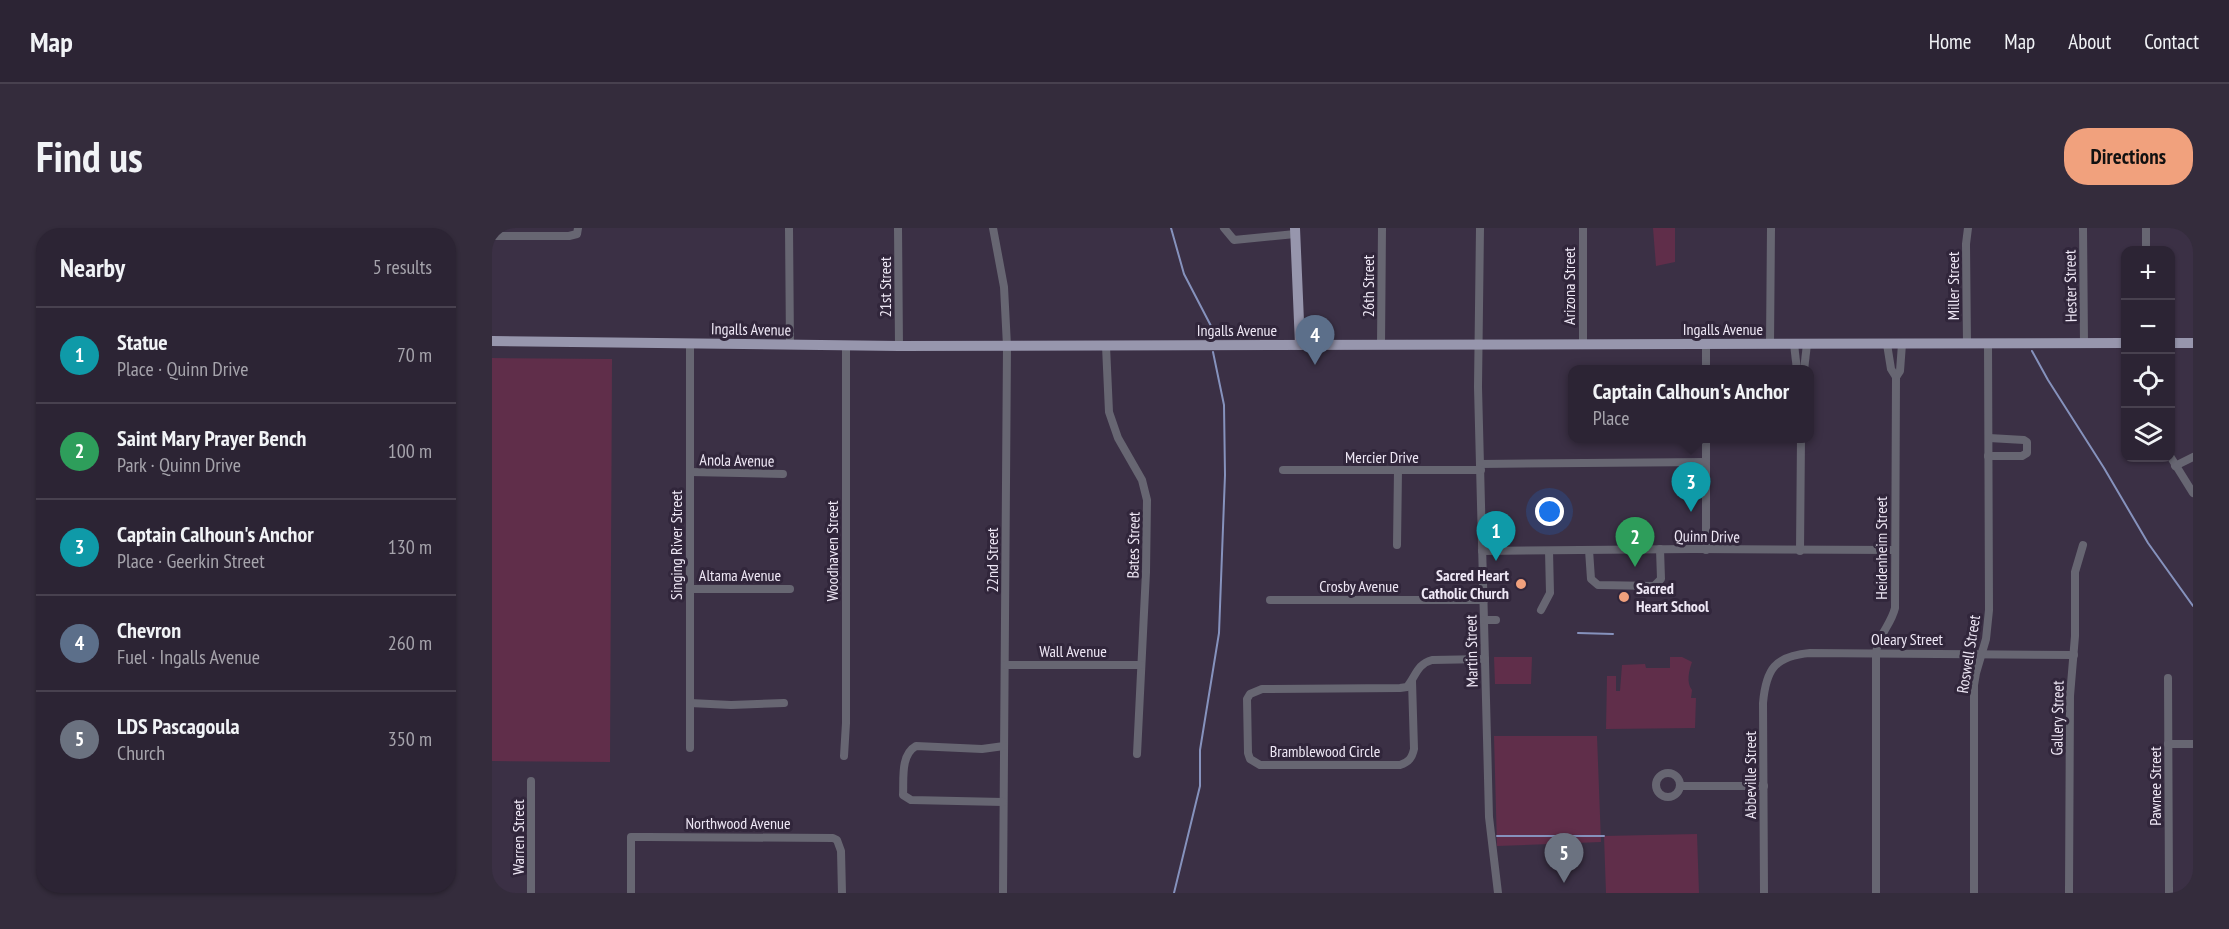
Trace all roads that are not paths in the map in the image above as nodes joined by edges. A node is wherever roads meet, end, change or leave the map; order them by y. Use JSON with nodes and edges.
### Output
{"nodes":[{"id":1,"x":578,"y":228,"type":"edge"},
{"id":2,"x":789,"y":228,"type":"edge"},
{"id":3,"x":898,"y":228,"type":"edge"},
{"id":4,"x":993,"y":228,"type":"edge"},
{"id":5,"x":1224,"y":228,"type":"edge"},
{"id":6,"x":1382,"y":228,"type":"edge"},
{"id":7,"x":1480,"y":228,"type":"edge"},
{"id":8,"x":1583,"y":228,"type":"edge"},
{"id":9,"x":1770,"y":228,"type":"edge"},
{"id":10,"x":1968,"y":228,"type":"edge"},
{"id":11,"x":2082,"y":228,"type":"edge"},
{"id":12,"x":2146,"y":228,"type":"edge"},
{"id":13,"x":1295,"y":231,"type":"edge"},
{"id":14,"x":492,"y":236,"type":"edge"},
{"id":15,"x":2146,"y":246,"type":"edge"},
{"id":16,"x":492,"y":341,"type":"edge"},
{"id":17,"x":690,"y":343,"type":"junction"},
{"id":18,"x":1967,"y":343,"type":"junction"},
{"id":19,"x":1988,"y":343,"type":"junction"},
{"id":20,"x":2084,"y":343,"type":"junction"},
{"id":21,"x":2121,"y":343,"type":"edge"},
{"id":22,"x":2175,"y":343,"type":"edge"},
{"id":23,"x":2193,"y":343,"type":"edge"},
{"id":24,"x":1583,"y":344,"type":"junction"},
{"id":25,"x":1706,"y":344,"type":"junction"},
{"id":26,"x":1770,"y":344,"type":"junction"},
{"id":27,"x":1794,"y":344,"type":"junction"},
{"id":28,"x":1807,"y":344,"type":"junction"},
{"id":29,"x":1887,"y":344,"type":"junction"},
{"id":30,"x":1902,"y":344,"type":"junction"},
{"id":31,"x":789,"y":345,"type":"junction"},
{"id":32,"x":1300,"y":345,"type":"junction"},
{"id":33,"x":1381,"y":345,"type":"junction"},
{"id":34,"x":1478,"y":345,"type":"junction"},
{"id":35,"x":846,"y":346,"type":"junction"},
{"id":36,"x":898,"y":346,"type":"junction"},
{"id":37,"x":1007,"y":346,"type":"junction"},
{"id":38,"x":1106,"y":346,"type":"junction"},
{"id":39,"x":1706,"y":365,"type":"edge"},
{"id":40,"x":1797,"y":365,"type":"edge"},
{"id":41,"x":1804,"y":365,"type":"edge"},
{"id":42,"x":1896,"y":377,"type":"junction"},
{"id":43,"x":1989,"y":438,"type":"junction"},
{"id":44,"x":1706,"y":443,"type":"edge"},
{"id":45,"x":1800,"y":443,"type":"edge"},
{"id":46,"x":1988,"y":456,"type":"junction"},
{"id":47,"x":2193,"y":457,"type":"edge"},
{"id":48,"x":1706,"y":462,"type":"junction"},
{"id":49,"x":2173,"y":462,"type":"edge"},
{"id":50,"x":2175,"y":466,"type":"junction"},
{"id":51,"x":1481,"y":467,"type":"junction"},
{"id":52,"x":1283,"y":470,"type":"dead end"},
{"id":53,"x":1398,"y":470,"type":"junction"},
{"id":54,"x":690,"y":472,"type":"junction"},
{"id":55,"x":783,"y":474,"type":"dead end"},
{"id":56,"x":2193,"y":493,"type":"edge"},
{"id":57,"x":1397,"y":545,"type":"dead end"},
{"id":58,"x":2083,"y":545,"type":"dead end"},
{"id":59,"x":1660,"y":549,"type":"junction"},
{"id":60,"x":1589,"y":550,"type":"junction"},
{"id":61,"x":1706,"y":550,"type":"junction"},
{"id":62,"x":1800,"y":550,"type":"junction"},
{"id":63,"x":1895,"y":550,"type":"junction"},
{"id":64,"x":1482,"y":551,"type":"junction"},
{"id":65,"x":1548,"y":551,"type":"junction"},
{"id":66,"x":690,"y":589,"type":"junction"},
{"id":67,"x":790,"y":589,"type":"dead end"},
{"id":68,"x":1270,"y":600,"type":"dead end"},
{"id":69,"x":1484,"y":600,"type":"junction"},
{"id":70,"x":1540,"y":610,"type":"dead end"},
{"id":71,"x":1484,"y":620,"type":"junction"},
{"id":72,"x":1496,"y":620,"type":"dead end"},
{"id":73,"x":1876,"y":653,"type":"junction"},
{"id":74,"x":1982,"y":653,"type":"junction"},
{"id":75,"x":2073,"y":655,"type":"junction"},
{"id":76,"x":1485,"y":659,"type":"junction"},
{"id":77,"x":1778,"y":662,"type":"joint"},
{"id":78,"x":1005,"y":665,"type":"junction"},
{"id":79,"x":1141,"y":665,"type":"junction"},
{"id":80,"x":2168,"y":678,"type":"dead end"},
{"id":81,"x":1410,"y":686,"type":"junction"},
{"id":82,"x":690,"y":703,"type":"junction"},
{"id":83,"x":784,"y":703,"type":"dead end"},
{"id":84,"x":2168,"y":744,"type":"junction"},
{"id":85,"x":2193,"y":744,"type":"edge"},
{"id":86,"x":1004,"y":746,"type":"junction"},
{"id":87,"x":690,"y":748,"type":"dead end"},
{"id":88,"x":1137,"y":754,"type":"dead end"},
{"id":89,"x":844,"y":756,"type":"dead end"},
{"id":90,"x":531,"y":782,"type":"dead end"},
{"id":91,"x":1680,"y":786,"type":"dead end"},
{"id":92,"x":1764,"y":786,"type":"junction"},
{"id":93,"x":1003,"y":802,"type":"junction"},
{"id":94,"x":531,"y":893,"type":"edge"},
{"id":95,"x":631,"y":893,"type":"edge"},
{"id":96,"x":842,"y":893,"type":"edge"},
{"id":97,"x":1003,"y":893,"type":"edge"},
{"id":98,"x":1498,"y":893,"type":"edge"},
{"id":99,"x":1764,"y":893,"type":"edge"},
{"id":100,"x":1876,"y":893,"type":"edge"},
{"id":101,"x":1974,"y":893,"type":"edge"},
{"id":102,"x":2069,"y":893,"type":"edge"},
{"id":103,"x":2169,"y":893,"type":"edge"}],
"edges":[{"from":1,"to":14,"type":"street"},
{"from":2,"to":31,"type":"street"},
{"from":3,"to":36,"type":"street","name":"21st Street"},
{"from":4,"to":37,"type":"street","name":"22nd Street"},
{"from":5,"to":13,"type":"street"},
{"from":6,"to":33,"type":"street","name":"26th Street"},
{"from":7,"to":34,"type":"street","name":"Martin Street"},
{"from":8,"to":24,"type":"street","name":"Arizona Street"},
{"from":9,"to":26,"type":"street"},
{"from":10,"to":18,"type":"street","name":"Miller Street"},
{"from":11,"to":20,"type":"street","name":"Hester Street"},
{"from":12,"to":15,"type":"street"},
{"from":13,"to":32,"type":"main road"},
{"from":16,"to":17,"type":"main road","name":"Ingalls Avenue"},
{"from":17,"to":31,"type":"main road","name":"Ingalls Avenue"},
{"from":17,"to":54,"type":"street","name":"Singing River Street"},
{"from":18,"to":19,"type":"main road","name":"Ingalls Avenue"},
{"from":18,"to":30,"type":"main road","name":"Ingalls Avenue"},
{"from":19,"to":20,"type":"main road","name":"Ingalls Avenue"},
{"from":19,"to":43,"type":"street","name":"Roswell Street"},
{"from":20,"to":21,"type":"main road","name":"Ingalls Avenue"},
{"from":22,"to":23,"type":"main road"},
{"from":24,"to":25,"type":"main road","name":"Ingalls Avenue"},
{"from":24,"to":34,"type":"main road","name":"Ingalls Avenue"},
{"from":25,"to":26,"type":"main road","name":"Ingalls Avenue"},
{"from":25,"to":39,"type":"street"},
{"from":26,"to":27,"type":"main road","name":"Ingalls Avenue"},
{"from":27,"to":28,"type":"main road","name":"Ingalls Avenue"},
{"from":27,"to":40,"type":"street"},
{"from":28,"to":29,"type":"main road","name":"Ingalls Avenue"},
{"from":28,"to":41,"type":"street"},
{"from":29,"to":30,"type":"main road","name":"Ingalls Avenue"},
{"from":29,"to":42,"type":"street"},
{"from":30,"to":42,"type":"street","name":"Heidenheim Street"},
{"from":31,"to":35,"type":"main road","name":"Ingalls Avenue"},
{"from":32,"to":33,"type":"main road","name":"Ingalls Avenue"},
{"from":32,"to":38,"type":"main road","name":"Ingalls Avenue"},
{"from":33,"to":34,"type":"main road","name":"Ingalls Avenue"},
{"from":34,"to":51,"type":"street","name":"Martin Street"},
{"from":35,"to":36,"type":"main road","name":"Ingalls Avenue"},
{"from":35,"to":89,"type":"street","name":"Woodhaven Street"},
{"from":36,"to":37,"type":"main road","name":"Ingalls Avenue"},
{"from":37,"to":38,"type":"main road","name":"Ingalls Avenue"},
{"from":37,"to":78,"type":"street","name":"22nd Street"},
{"from":38,"to":79,"type":"street","name":"Bates Street"},
{"from":42,"to":63,"type":"street","name":"Heidenheim Street"},
{"from":43,"to":46,"type":"street","name":"Roswell Street"},
{"from":43,"to":46,"type":"street"},
{"from":44,"to":48,"type":"street"},
{"from":45,"to":62,"type":"street"},
{"from":46,"to":74,"type":"street","name":"Roswell Street"},
{"from":47,"to":50,"type":"street"},
{"from":48,"to":51,"type":"street","name":"Mercier Drive"},
{"from":48,"to":61,"type":"street"},
{"from":49,"to":50,"type":"street"},
{"from":50,"to":56,"type":"street"},
{"from":51,"to":53,"type":"street","name":"Mercier Drive"},
{"from":51,"to":64,"type":"street","name":"Martin Street"},
{"from":52,"to":53,"type":"street","name":"Mercier Drive"},
{"from":53,"to":57,"type":"street"},
{"from":54,"to":55,"type":"street","name":"Anola Avenue"},
{"from":54,"to":66,"type":"street","name":"Singing River Street"},
{"from":58,"to":75,"type":"street","name":"Gallery Street"},
{"from":59,"to":60,"type":"street","name":"Quinn Drive"},
{"from":59,"to":60,"type":"street"},
{"from":59,"to":61,"type":"street","name":"Quinn Drive"},
{"from":60,"to":65,"type":"street","name":"Quinn Drive"},
{"from":61,"to":62,"type":"street","name":"Quinn Drive"},
{"from":62,"to":63,"type":"street","name":"Quinn Drive"},
{"from":63,"to":73,"type":"street","name":"Heidenheim Street"},
{"from":64,"to":65,"type":"street","name":"Quinn Drive"},
{"from":64,"to":69,"type":"street","name":"Martin Street"},
{"from":65,"to":70,"type":"street"},
{"from":66,"to":67,"type":"street","name":"Altama Avenue"},
{"from":66,"to":82,"type":"street","name":"Singing River Street"},
{"from":68,"to":69,"type":"street","name":"Crosby Avenue"},
{"from":69,"to":71,"type":"street","name":"Martin Street"},
{"from":71,"to":72,"type":"street"},
{"from":71,"to":76,"type":"street","name":"Martin Street"},
{"from":73,"to":74,"type":"street","name":"Oleary Street"},
{"from":73,"to":77,"type":"street","name":"Oleary Street"},
{"from":73,"to":100,"type":"street","name":"Heidenheim Street"},
{"from":74,"to":75,"type":"street","name":"Oleary Street"},
{"from":74,"to":101,"type":"street","name":"Roswell Street"},
{"from":75,"to":102,"type":"street","name":"Gallery Street"},
{"from":76,"to":81,"type":"street"},
{"from":76,"to":98,"type":"street","name":"Martin Street"},
{"from":77,"to":92,"type":"street","name":"Abbeville Street"},
{"from":78,"to":79,"type":"street","name":"Wall Avenue"},
{"from":78,"to":86,"type":"street","name":"22nd Street"},
{"from":79,"to":88,"type":"street","name":"Bates Street"},
{"from":80,"to":84,"type":"street","name":"Pawnee Street"},
{"from":81,"to":81,"type":"street","name":"Bramblewood Circle"},
{"from":82,"to":83,"type":"street"},
{"from":82,"to":87,"type":"street","name":"Singing River Street"},
{"from":84,"to":85,"type":"street"},
{"from":84,"to":103,"type":"street","name":"Pawnee Street"},
{"from":86,"to":93,"type":"street","name":"22nd Street"},
{"from":86,"to":93,"type":"street"},
{"from":90,"to":94,"type":"street","name":"Warren Street"},
{"from":91,"to":92,"type":"street"},
{"from":92,"to":99,"type":"street","name":"Abbeville Street"},
{"from":93,"to":97,"type":"street","name":"22nd Street"},
{"from":95,"to":96,"type":"street","name":"Northwood Avenue"}]}
